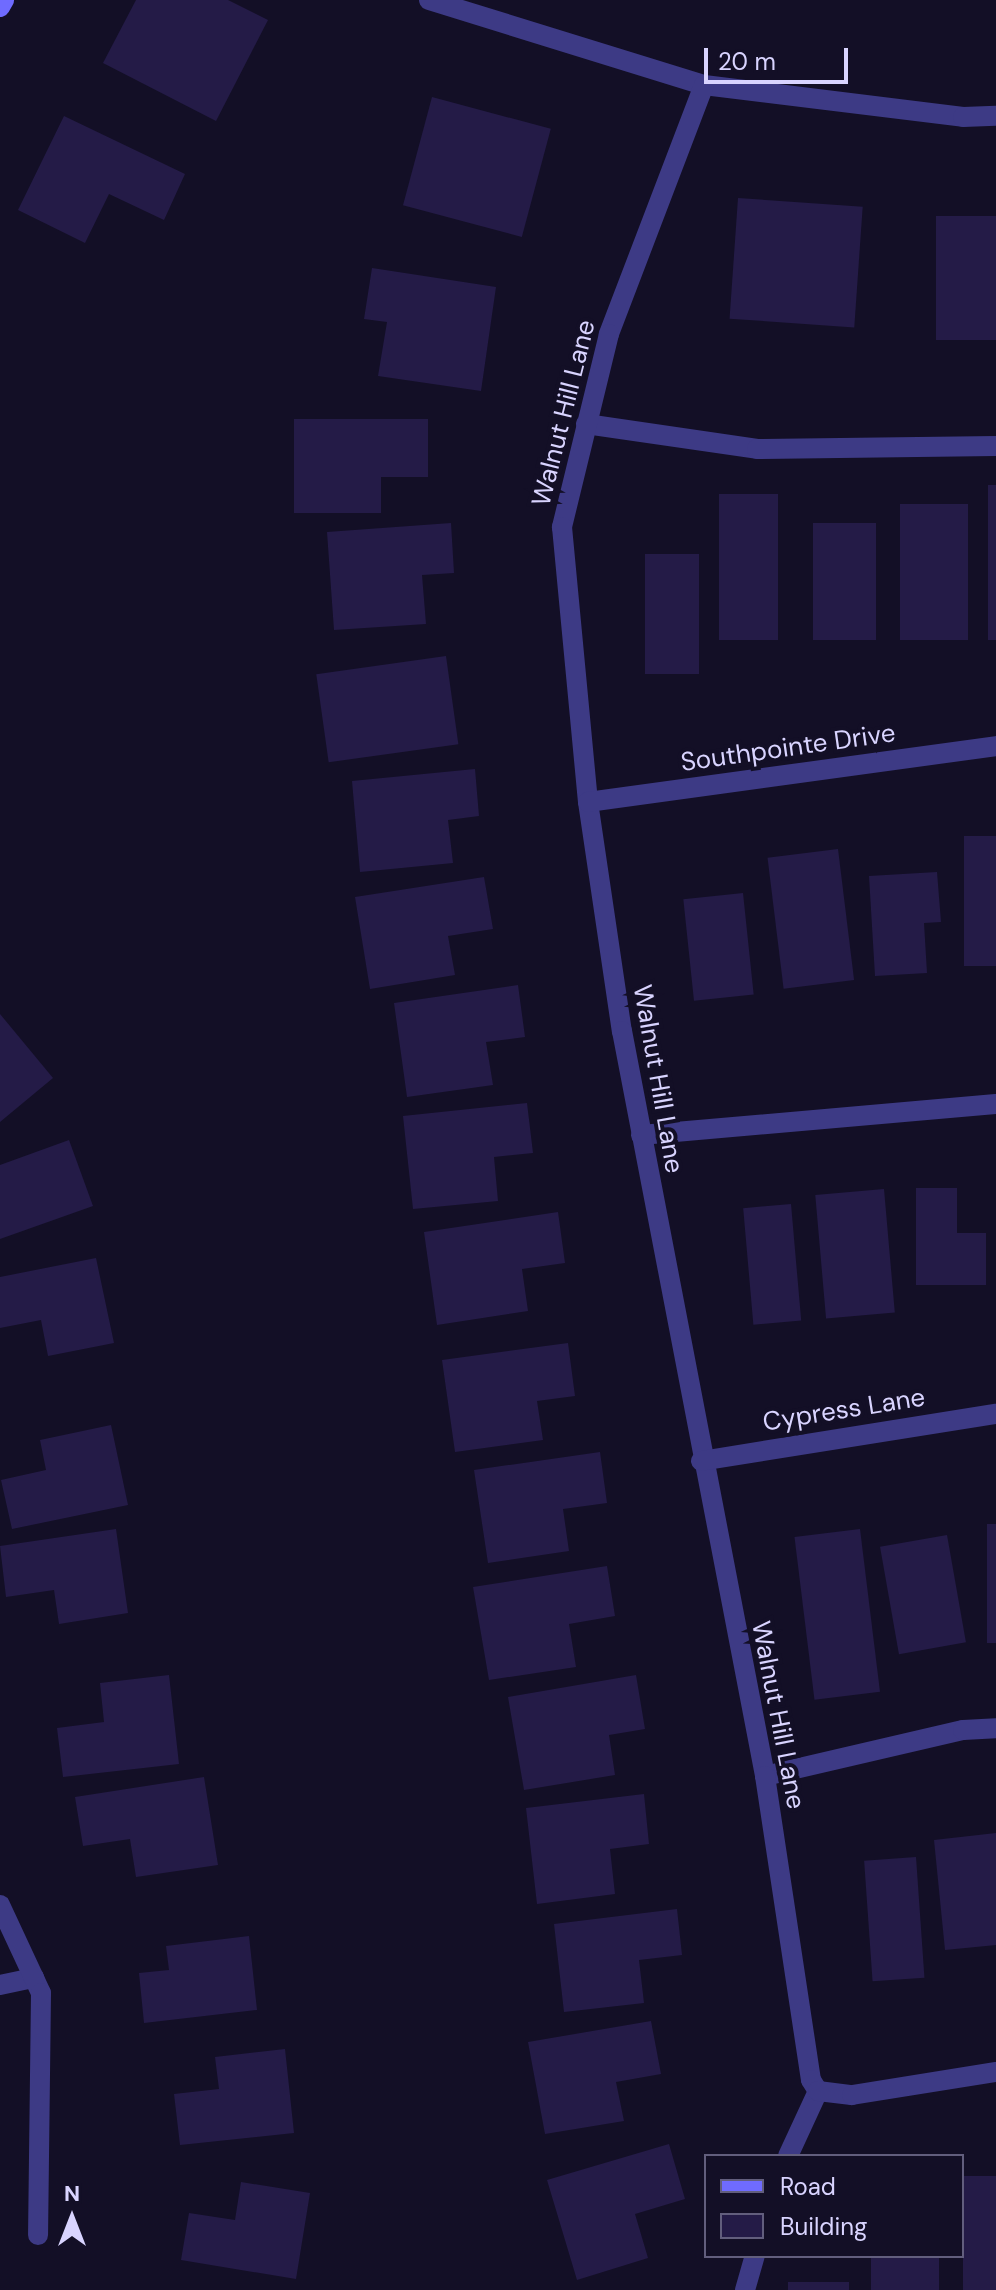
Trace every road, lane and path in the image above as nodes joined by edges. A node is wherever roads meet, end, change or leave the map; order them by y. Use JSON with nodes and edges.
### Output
{"nodes":[{"id":1,"x":4,"y":0,"type":"edge"},
{"id":2,"x":429,"y":0,"type":"edge"},
{"id":3,"x":0,"y":7,"type":"edge"},
{"id":4,"x":704,"y":85,"type":"junction"},
{"id":5,"x":996,"y":116,"type":"edge"},
{"id":6,"x":586,"y":424,"type":"junction"},
{"id":7,"x":996,"y":446,"type":"edge"},
{"id":8,"x":996,"y":746,"type":"edge"},
{"id":9,"x":588,"y":802,"type":"junction"},
{"id":10,"x":996,"y":1104,"type":"edge"},
{"id":11,"x":641,"y":1135,"type":"junction"},
{"id":12,"x":996,"y":1414,"type":"edge"},
{"id":13,"x":701,"y":1461,"type":"junction"},
{"id":14,"x":996,"y":1728,"type":"edge"},
{"id":15,"x":765,"y":1776,"type":"junction"},
{"id":16,"x":0,"y":1905,"type":"edge"},
{"id":17,"x":34,"y":1978,"type":"junction"},
{"id":18,"x":0,"y":1985,"type":"edge"},
{"id":19,"x":996,"y":2072,"type":"edge"},
{"id":20,"x":818,"y":2091,"type":"junction"},
{"id":21,"x":789,"y":2154,"type":"edge"},
{"id":22,"x":38,"y":2235,"type":"dead end"},
{"id":23,"x":754,"y":2258,"type":"edge"},
{"id":24,"x":745,"y":2290,"type":"edge"}],
"edges":[{"from":1,"to":3,"type":"street"},
{"from":2,"to":4,"type":"street"},
{"from":4,"to":5,"type":"street"},
{"from":4,"to":6,"type":"street","name":"Walnut Hill Lane"},
{"from":6,"to":7,"type":"street"},
{"from":6,"to":9,"type":"street","name":"Walnut Hill Lane"},
{"from":8,"to":9,"type":"street","name":"Southpointe Drive"},
{"from":9,"to":11,"type":"street","name":"Walnut Hill Lane"},
{"from":10,"to":11,"type":"street"},
{"from":11,"to":13,"type":"street","name":"Walnut Hill Lane"},
{"from":12,"to":13,"type":"street","name":"Cypress Lane"},
{"from":13,"to":15,"type":"street","name":"Walnut Hill Lane"},
{"from":14,"to":15,"type":"street"},
{"from":15,"to":20,"type":"street","name":"Walnut Hill Lane"},
{"from":16,"to":17,"type":"street"},
{"from":17,"to":18,"type":"street"},
{"from":17,"to":22,"type":"street"},
{"from":19,"to":20,"type":"street"},
{"from":20,"to":21,"type":"street"},
{"from":23,"to":24,"type":"street"}]}
